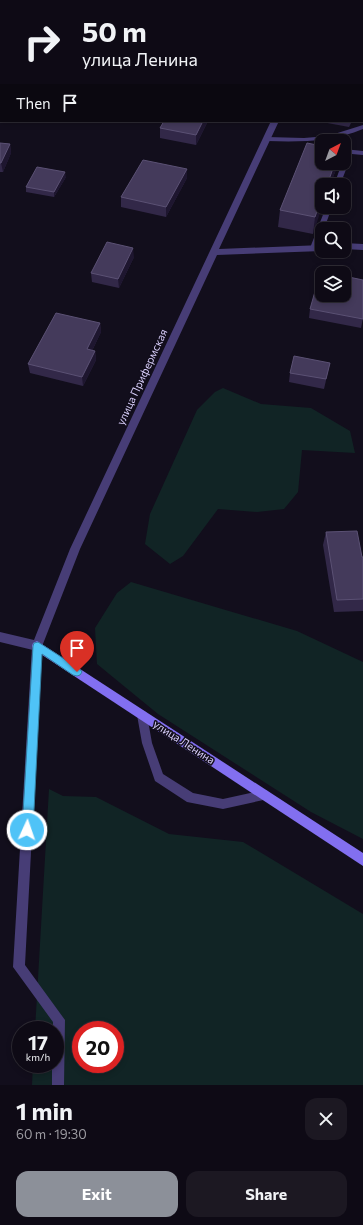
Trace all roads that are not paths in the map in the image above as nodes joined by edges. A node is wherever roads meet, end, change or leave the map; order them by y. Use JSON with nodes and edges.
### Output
{"nodes":[{"id":1,"x":275,"y":122,"type":"edge"},
{"id":2,"x":363,"y":127,"type":"edge"},
{"id":3,"x":267,"y":139,"type":"junction"},
{"id":4,"x":313,"y":140,"type":"joint"},
{"id":5,"x":351,"y":152,"type":"edge"},
{"id":6,"x":363,"y":153,"type":"edge"},
{"id":7,"x":351,"y":247,"type":"edge"},
{"id":8,"x":315,"y":248,"type":"edge"},
{"id":9,"x":363,"y":248,"type":"edge"},
{"id":10,"x":214,"y":252,"type":"junction"},
{"id":11,"x":0,"y":637,"type":"edge"},
{"id":12,"x":38,"y":646,"type":"junction"},
{"id":13,"x":142,"y":715,"type":"junction"},
{"id":14,"x":264,"y":795,"type":"junction"},
{"id":15,"x":363,"y":860,"type":"edge"},
{"id":16,"x":58,"y":1085,"type":"edge"}],
"edges":[{"from":1,"to":3,"type":"street","name":"улица Прифермская"},
{"from":2,"to":4,"type":"lane"},
{"from":3,"to":4,"type":"lane"},
{"from":3,"to":10,"type":"street","name":"улица Прифермская"},
{"from":5,"to":6,"type":"lane"},
{"from":7,"to":9,"type":"street"},
{"from":8,"to":10,"type":"street"},
{"from":10,"to":12,"type":"street","name":"улица Прифермская"},
{"from":11,"to":12,"type":"street","name":"улица Ленина"},
{"from":12,"to":13,"type":"street","name":"улица Ленина"},
{"from":12,"to":16,"type":"lane"},
{"from":13,"to":14,"type":"street","name":"улица Ленина"},
{"from":13,"to":14,"type":"lane"},
{"from":14,"to":15,"type":"street","name":"улица Ленина"}]}
